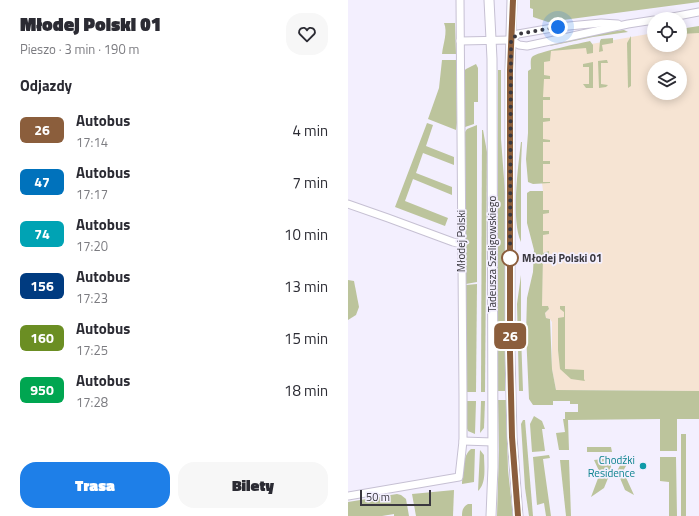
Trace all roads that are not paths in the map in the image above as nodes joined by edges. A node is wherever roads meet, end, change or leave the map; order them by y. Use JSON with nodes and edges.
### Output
{"nodes":[{"id":1,"x":460,"y":0,"type":"edge"},
{"id":2,"x":489,"y":0,"type":"edge"},
{"id":3,"x":512,"y":0,"type":"edge"},
{"id":4,"x":699,"y":12,"type":"edge"},
{"id":5,"x":687,"y":14,"type":"edge"},
{"id":6,"x":647,"y":21,"type":"edge"},
{"id":7,"x":628,"y":24,"type":"junction"},
{"id":8,"x":491,"y":40,"type":"junction"},
{"id":9,"x":511,"y":40,"type":"junction"},
{"id":10,"x":460,"y":41,"type":"junction"},
{"id":11,"x":348,"y":204,"type":"edge"},
{"id":12,"x":461,"y":244,"type":"junction"},
{"id":13,"x":463,"y":441,"type":"junction"},
{"id":14,"x":493,"y":442,"type":"junction"},
{"id":15,"x":348,"y":496,"type":"edge"},
{"id":16,"x":491,"y":516,"type":"edge"},
{"id":17,"x":518,"y":516,"type":"edge"}],
"edges":[{"from":1,"to":10,"type":"street","name":"Młodej Polski"},
{"from":2,"to":8,"type":"street","name":"Tadeusza Szeligowskiego"},
{"from":3,"to":9,"type":"street","name":"Tadeusza Szeligowskiego"},
{"from":4,"to":5,"type":"street"},
{"from":6,"to":7,"type":"street"},
{"from":7,"to":9,"type":"street"},
{"from":7,"to":9,"type":"street"},
{"from":8,"to":9,"type":"street"},
{"from":8,"to":10,"type":"street"},
{"from":8,"to":14,"type":"street","name":"Tadeusza Szeligowskiego"},
{"from":9,"to":17,"type":"street","name":"Tadeusza Szeligowskiego"},
{"from":10,"to":12,"type":"street","name":"Młodej Polski"},
{"from":11,"to":12,"type":"street"},
{"from":12,"to":13,"type":"street","name":"Młodej Polski"},
{"from":13,"to":14,"type":"street"},
{"from":13,"to":15,"type":"street","name":"Młodej Polski"},
{"from":14,"to":16,"type":"street","name":"Tadeusza Szeligowskiego"}]}
